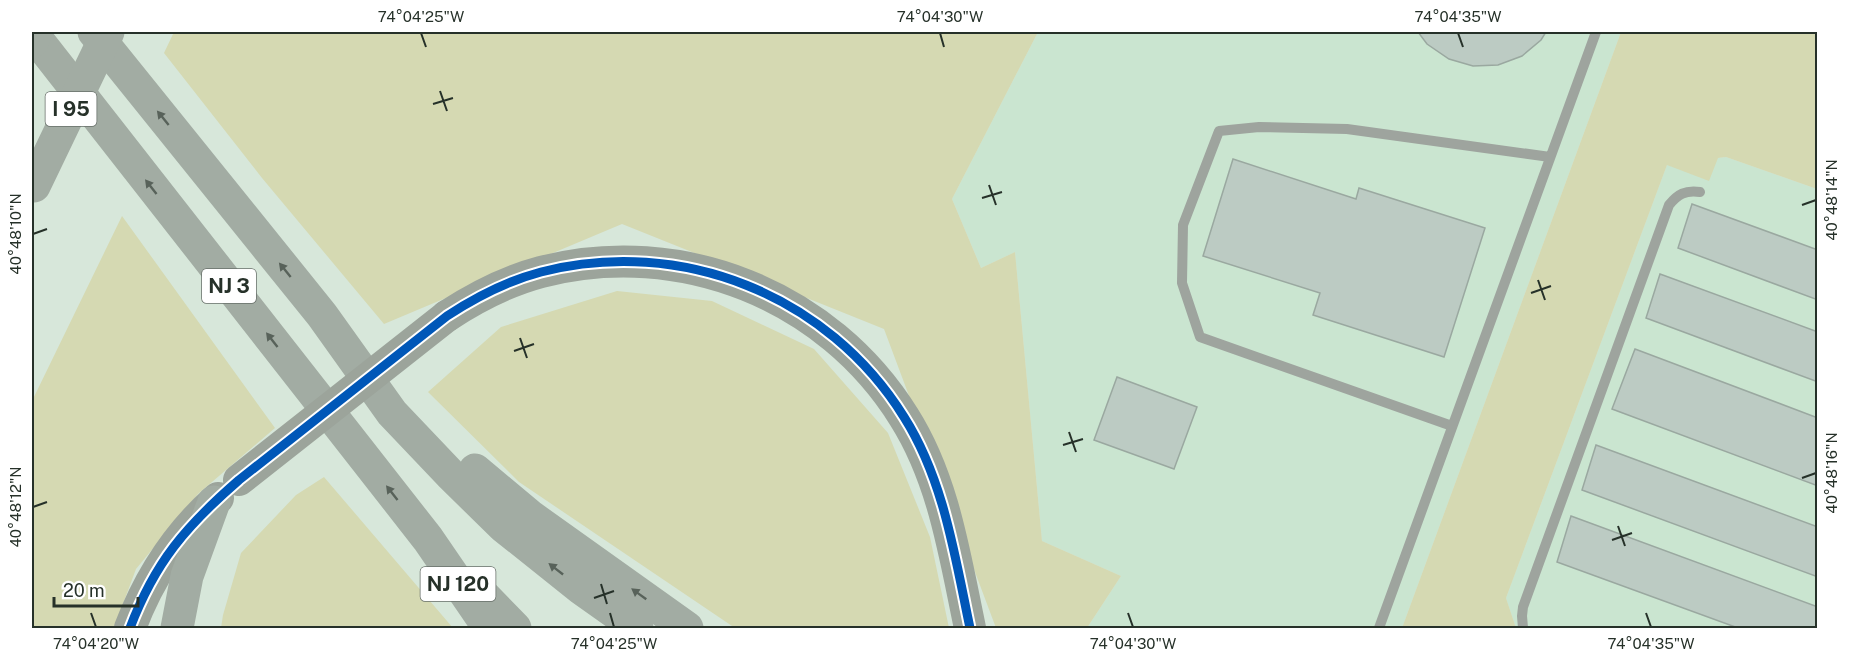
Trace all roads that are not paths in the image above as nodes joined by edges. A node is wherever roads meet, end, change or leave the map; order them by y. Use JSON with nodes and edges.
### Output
{"nodes":[{"id":1,"x":36,"y":32,"type":"edge"},
{"id":2,"x":94,"y":32,"type":"edge"},
{"id":3,"x":108,"y":32,"type":"edge"},
{"id":4,"x":1596,"y":32,"type":"edge"},
{"id":5,"x":32,"y":33,"type":"edge"},
{"id":6,"x":32,"y":42,"type":"edge"},
{"id":7,"x":1550,"y":157,"type":"junction"},
{"id":8,"x":33,"y":188,"type":"edge"},
{"id":9,"x":1700,"y":192,"type":"dead end"},
{"id":10,"x":322,"y":315,"type":"junction"},
{"id":11,"x":1452,"y":426,"type":"junction"},
{"id":12,"x":213,"y":502,"type":"junction"},
{"id":13,"x":428,"y":539,"type":"junction"},
{"id":14,"x":130,"y":628,"type":"edge"},
{"id":15,"x":177,"y":628,"type":"edge"},
{"id":16,"x":489,"y":628,"type":"edge"},
{"id":17,"x":515,"y":628,"type":"edge"},
{"id":18,"x":637,"y":628,"type":"edge"},
{"id":19,"x":687,"y":628,"type":"edge"},
{"id":20,"x":970,"y":628,"type":"edge"},
{"id":21,"x":1379,"y":628,"type":"edge"},
{"id":22,"x":1523,"y":628,"type":"edge"}],
"edges":[{"from":1,"to":6,"type":"highway","bridge":true},
{"from":10,"to":2,"type":"highway","one_way":true},
{"from":3,"to":8,"type":"highway","number":"I 95","bridge":true},
{"from":4,"to":7,"type":"lane"},
{"from":13,"to":5,"type":"highway","number":"NJ 3","one_way":true},
{"from":7,"to":11,"type":"lane"},
{"from":7,"to":11,"type":"lane"},
{"from":9,"to":22,"type":"lane"},
{"from":18,"to":10,"type":"highway","one_way":true},
{"from":19,"to":10,"type":"highway","one_way":true},
{"from":11,"to":21,"type":"lane"},
{"from":12,"to":14,"type":"street"},
{"from":12,"to":15,"type":"highway"},
{"from":12,"to":20,"type":"street","bridge":true},
{"from":13,"to":16,"type":"highway","number":"NJ 120"},
{"from":13,"to":17,"type":"highway","number":"NJ 3"}]}
